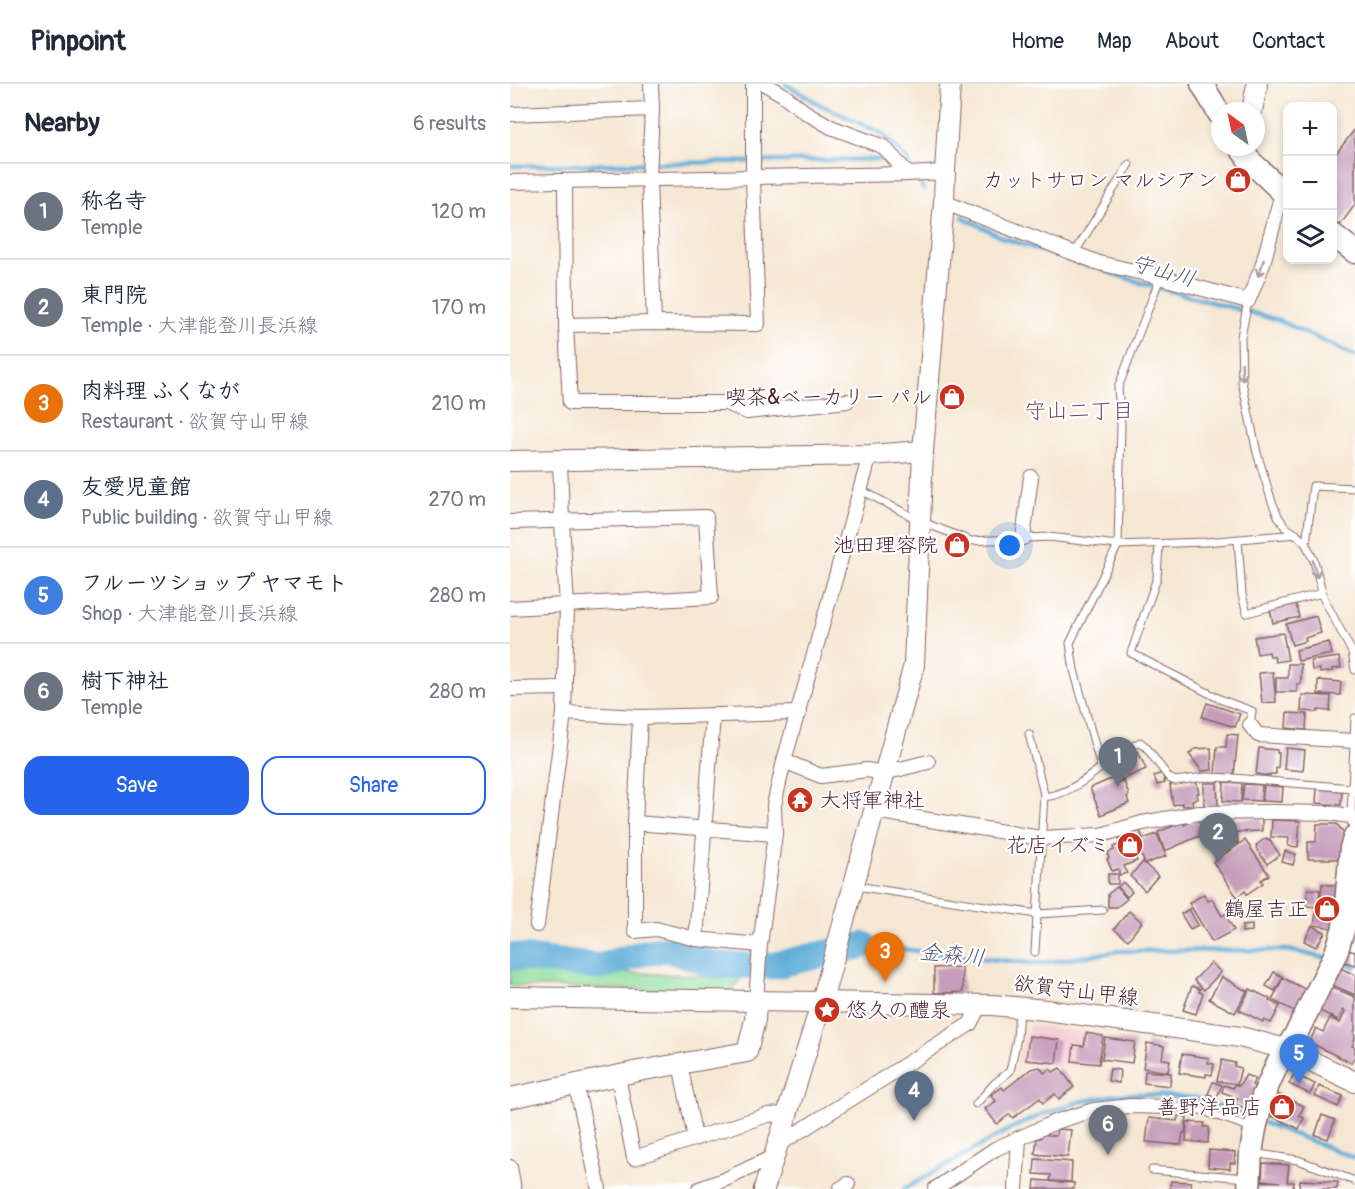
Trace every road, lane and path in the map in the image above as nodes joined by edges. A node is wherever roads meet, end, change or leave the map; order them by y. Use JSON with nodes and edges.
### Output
{"nodes":[{"id":1,"x":651,"y":84,"type":"edge"},
{"id":2,"x":753,"y":84,"type":"edge"},
{"id":3,"x":765,"y":84,"type":"edge"},
{"id":4,"x":950,"y":84,"type":"edge"},
{"id":5,"x":1202,"y":84,"type":"edge"},
{"id":6,"x":1257,"y":84,"type":"edge"},
{"id":7,"x":1212,"y":102,"type":"edge"},
{"id":8,"x":1254,"y":102,"type":"edge"},
{"id":9,"x":652,"y":109,"type":"junction"},
{"id":10,"x":510,"y":114,"type":"edge"},
{"id":11,"x":1246,"y":156,"type":"edge"},
{"id":12,"x":1129,"y":164,"type":"dead end"},
{"id":13,"x":945,"y":172,"type":"junction"},
{"id":14,"x":908,"y":174,"type":"junction"},
{"id":15,"x":753,"y":177,"type":"junction"},
{"id":16,"x":649,"y":179,"type":"junction"},
{"id":17,"x":565,"y":181,"type":"junction"},
{"id":18,"x":510,"y":182,"type":"edge"},
{"id":19,"x":1283,"y":193,"type":"edge"},
{"id":20,"x":1283,"y":201,"type":"edge"},
{"id":21,"x":944,"y":202,"type":"junction"},
{"id":22,"x":1337,"y":238,"type":"edge"},
{"id":23,"x":1355,"y":252,"type":"edge"},
{"id":24,"x":1074,"y":254,"type":"junction"},
{"id":25,"x":1158,"y":283,"type":"junction"},
{"id":26,"x":1247,"y":307,"type":"junction"},
{"id":27,"x":654,"y":323,"type":"junction"},
{"id":28,"x":566,"y":326,"type":"junction"},
{"id":29,"x":847,"y":401,"type":"dead end"},
{"id":30,"x":923,"y":451,"type":"junction"},
{"id":31,"x":870,"y":455,"type":"junction"},
{"id":32,"x":560,"y":459,"type":"junction"},
{"id":33,"x":510,"y":461,"type":"edge"},
{"id":34,"x":1030,"y":477,"type":"dead end"},
{"id":35,"x":1355,"y":488,"type":"edge"},
{"id":36,"x":861,"y":490,"type":"junction"},
{"id":37,"x":920,"y":521,"type":"junction"},
{"id":38,"x":510,"y":522,"type":"edge"},
{"id":39,"x":562,"y":522,"type":"junction"},
{"id":40,"x":1296,"y":534,"type":"junction"},
{"id":41,"x":1023,"y":538,"type":"junction"},
{"id":42,"x":1238,"y":540,"type":"junction"},
{"id":43,"x":1159,"y":544,"type":"junction"},
{"id":44,"x":1306,"y":544,"type":"junction"},
{"id":45,"x":1118,"y":545,"type":"junction"},
{"id":46,"x":1322,"y":593,"type":"junction"},
{"id":47,"x":567,"y":606,"type":"junction"},
{"id":48,"x":510,"y":608,"type":"edge"},
{"id":49,"x":1355,"y":670,"type":"edge"},
{"id":50,"x":565,"y":688,"type":"junction"},
{"id":51,"x":510,"y":689,"type":"edge"},
{"id":52,"x":564,"y":712,"type":"junction"},
{"id":53,"x":799,"y":713,"type":"junction"},
{"id":54,"x":713,"y":715,"type":"junction"},
{"id":55,"x":640,"y":717,"type":"junction"},
{"id":56,"x":1355,"y":718,"type":"edge"},
{"id":57,"x":1250,"y":725,"type":"joint"},
{"id":58,"x":1029,"y":734,"type":"dead end"},
{"id":59,"x":1354,"y":741,"type":"edge"},
{"id":60,"x":784,"y":761,"type":"junction"},
{"id":61,"x":928,"y":762,"type":"dead end"},
{"id":62,"x":1101,"y":767,"type":"junction"},
{"id":63,"x":884,"y":772,"type":"junction"},
{"id":64,"x":1352,"y":788,"type":"junction"},
{"id":65,"x":1044,"y":797,"type":"junction"},
{"id":66,"x":874,"y":812,"type":"junction"},
{"id":67,"x":636,"y":823,"type":"junction"},
{"id":68,"x":1354,"y":824,"type":"edge"},
{"id":69,"x":705,"y":829,"type":"junction"},
{"id":70,"x":775,"y":834,"type":"junction"},
{"id":71,"x":1041,"y":838,"type":"junction"},
{"id":72,"x":852,"y":892,"type":"junction"},
{"id":73,"x":1103,"y":910,"type":"dead end"},
{"id":74,"x":1038,"y":914,"type":"junction"},
{"id":75,"x":537,"y":925,"type":"dead end"},
{"id":76,"x":696,"y":939,"type":"junction"},
{"id":77,"x":760,"y":945,"type":"junction"},
{"id":78,"x":1035,"y":952,"type":"dead end"},
{"id":79,"x":510,"y":997,"type":"edge"},
{"id":80,"x":756,"y":1001,"type":"junction"},
{"id":81,"x":822,"y":1002,"type":"junction"},
{"id":82,"x":980,"y":1005,"type":"junction"},
{"id":83,"x":1019,"y":1007,"type":"junction"},
{"id":84,"x":1286,"y":1049,"type":"junction"},
{"id":85,"x":680,"y":1064,"type":"junction"},
{"id":86,"x":618,"y":1076,"type":"junction"},
{"id":87,"x":1355,"y":1082,"type":"edge"},
{"id":88,"x":576,"y":1085,"type":"junction"},
{"id":89,"x":510,"y":1098,"type":"edge"},
{"id":90,"x":976,"y":1104,"type":"dead end"},
{"id":91,"x":1168,"y":1107,"type":"joint"},
{"id":92,"x":787,"y":1114,"type":"junction"},
{"id":93,"x":1256,"y":1123,"type":"junction"},
{"id":94,"x":1019,"y":1137,"type":"junction"},
{"id":95,"x":695,"y":1138,"type":"junction"},
{"id":96,"x":776,"y":1150,"type":"junction"},
{"id":97,"x":1251,"y":1153,"type":"junction"},
{"id":98,"x":510,"y":1167,"type":"edge"},
{"id":99,"x":1152,"y":1170,"type":"dead end"},
{"id":100,"x":1355,"y":1181,"type":"edge"},
{"id":101,"x":1249,"y":1184,"type":"edge"},
{"id":102,"x":514,"y":1189,"type":"edge"},
{"id":103,"x":599,"y":1189,"type":"edge"},
{"id":104,"x":699,"y":1189,"type":"edge"},
{"id":105,"x":764,"y":1189,"type":"edge"},
{"id":106,"x":935,"y":1189,"type":"edge"},
{"id":107,"x":1016,"y":1189,"type":"edge"}],
"edges":[{"from":1,"to":9,"type":"street"},
{"from":2,"to":15,"type":"street"},
{"from":3,"to":14,"type":"street"},
{"from":4,"to":13,"type":"street"},
{"from":5,"to":7,"type":"main road"},
{"from":6,"to":8,"type":"street"},
{"from":9,"to":10,"type":"street"},
{"from":9,"to":16,"type":"street"},
{"from":11,"to":19,"type":"main road"},
{"from":12,"to":24,"type":"lane"},
{"from":13,"to":14,"type":"street"},
{"from":13,"to":21,"type":"street"},
{"from":14,"to":15,"type":"street"},
{"from":15,"to":16,"type":"street"},
{"from":15,"to":27,"type":"street"},
{"from":16,"to":17,"type":"street"},
{"from":16,"to":27,"type":"street"},
{"from":17,"to":18,"type":"street"},
{"from":17,"to":28,"type":"street"},
{"from":20,"to":26,"type":"street","one_way":true},
{"from":21,"to":24,"type":"street"},
{"from":21,"to":30,"type":"street"},
{"from":22,"to":23,"type":"main road"},
{"from":24,"to":25,"type":"street"},
{"from":25,"to":26,"type":"street"},
{"from":25,"to":45,"type":"lane"},
{"from":26,"to":40,"type":"lane","one_way":true},
{"from":27,"to":28,"type":"street"},
{"from":28,"to":29,"type":"street"},
{"from":30,"to":31,"type":"street"},
{"from":30,"to":37,"type":"street"},
{"from":31,"to":32,"type":"street"},
{"from":31,"to":36,"type":"street"},
{"from":32,"to":33,"type":"street"},
{"from":32,"to":39,"type":"street"},
{"from":34,"to":41,"type":"street"},
{"from":35,"to":44,"type":"lane"},
{"from":36,"to":37,"type":"lane"},
{"from":36,"to":53,"type":"street"},
{"from":37,"to":41,"type":"lane"},
{"from":37,"to":63,"type":"street"},
{"from":38,"to":39,"type":"street"},
{"from":39,"to":47,"type":"street"},
{"from":39,"to":47,"type":"street"},
{"from":40,"to":42,"type":"lane"},
{"from":40,"to":44,"type":"lane"},
{"from":41,"to":45,"type":"lane"},
{"from":42,"to":43,"type":"lane"},
{"from":42,"to":46,"type":"lane"},
{"from":43,"to":45,"type":"lane"},
{"from":43,"to":57,"type":"lane"},
{"from":44,"to":46,"type":"lane","one_way":true},
{"from":45,"to":62,"type":"lane"},
{"from":46,"to":49,"type":"lane"},
{"from":47,"to":48,"type":"street"},
{"from":47,"to":50,"type":"street"},
{"from":50,"to":51,"type":"street"},
{"from":50,"to":52,"type":"street"},
{"from":52,"to":55,"type":"street"},
{"from":52,"to":75,"type":"street"},
{"from":53,"to":54,"type":"street"},
{"from":53,"to":60,"type":"street"},
{"from":54,"to":55,"type":"street"},
{"from":54,"to":69,"type":"street"},
{"from":55,"to":67,"type":"street"},
{"from":56,"to":59,"type":"lane"},
{"from":57,"to":59,"type":"street"},
{"from":58,"to":65,"type":"lane"},
{"from":59,"to":64,"type":"lane"},
{"from":60,"to":63,"type":"street"},
{"from":60,"to":70,"type":"street"},
{"from":61,"to":63,"type":"street"},
{"from":62,"to":64,"type":"lane"},
{"from":62,"to":65,"type":"lane"},
{"from":63,"to":66,"type":"street"},
{"from":64,"to":68,"type":"lane"},
{"from":65,"to":71,"type":"lane"},
{"from":66,"to":71,"type":"street"},
{"from":66,"to":72,"type":"street"},
{"from":67,"to":69,"type":"street"},
{"from":67,"to":76,"type":"street"},
{"from":68,"to":71,"type":"street"},
{"from":68,"to":84,"type":"main road"},
{"from":69,"to":70,"type":"street"},
{"from":69,"to":76,"type":"street"},
{"from":70,"to":77,"type":"street"},
{"from":71,"to":74,"type":"lane"},
{"from":72,"to":74,"type":"lane"},
{"from":72,"to":81,"type":"street"},
{"from":73,"to":74,"type":"lane"},
{"from":74,"to":78,"type":"lane"},
{"from":76,"to":77,"type":"street"},
{"from":77,"to":80,"type":"street"},
{"from":79,"to":80,"type":"street","name":"欲賀守山甲線"},
{"from":80,"to":81,"type":"street","name":"欲賀守山甲線"},
{"from":80,"to":85,"type":"street"},
{"from":81,"to":82,"type":"street","name":"欲賀守山甲線"},
{"from":81,"to":92,"type":"street"},
{"from":82,"to":83,"type":"street","name":"欲賀守山甲線"},
{"from":82,"to":96,"type":"street"},
{"from":83,"to":84,"type":"street","name":"欲賀守山甲線"},
{"from":83,"to":90,"type":"lane"},
{"from":84,"to":87,"type":"street","name":"欲賀守山甲線"},
{"from":84,"to":93,"type":"main road"},
{"from":85,"to":86,"type":"street"},
{"from":85,"to":95,"type":"street"},
{"from":86,"to":88,"type":"street"},
{"from":86,"to":95,"type":"street"},
{"from":88,"to":89,"type":"street"},
{"from":88,"to":103,"type":"street"},
{"from":91,"to":93,"type":"lane"},
{"from":91,"to":94,"type":"street"},
{"from":92,"to":95,"type":"street"},
{"from":92,"to":96,"type":"street"},
{"from":93,"to":97,"type":"main road"},
{"from":94,"to":106,"type":"street"},
{"from":94,"to":107,"type":"street"},
{"from":96,"to":104,"type":"street"},
{"from":96,"to":105,"type":"street"},
{"from":97,"to":100,"type":"lane"},
{"from":97,"to":101,"type":"main road"},
{"from":98,"to":102,"type":"street"},
{"from":99,"to":101,"type":"lane"}]}
